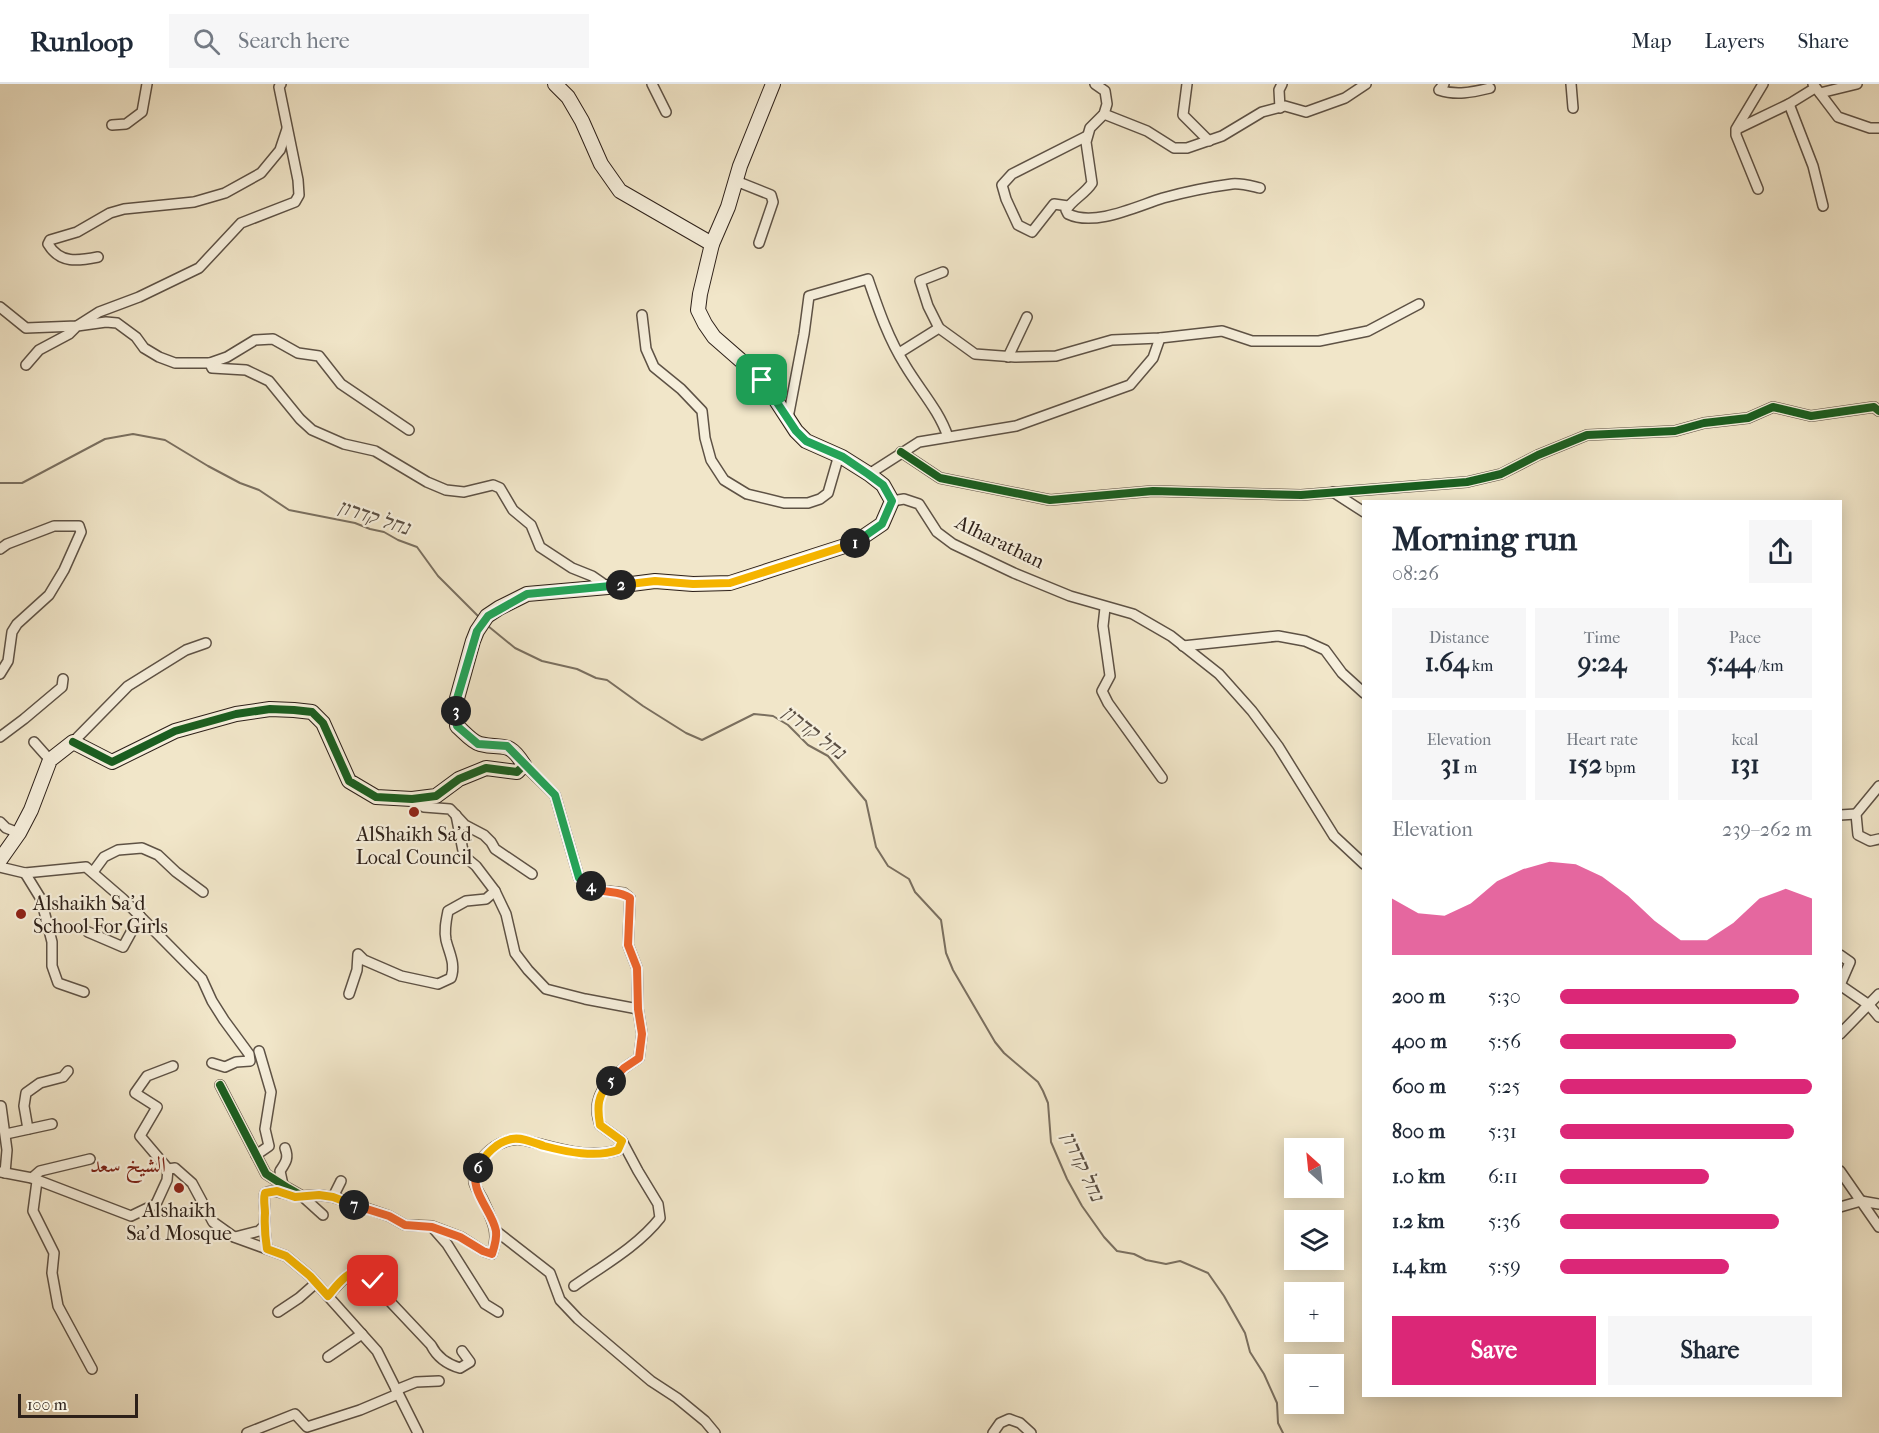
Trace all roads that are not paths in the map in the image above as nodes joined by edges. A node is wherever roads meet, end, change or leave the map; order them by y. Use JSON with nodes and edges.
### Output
{"nodes":[{"id":1,"x":147,"y":84,"type":"edge"},
{"id":2,"x":280,"y":84,"type":"edge"},
{"id":3,"x":555,"y":84,"type":"edge"},
{"id":4,"x":652,"y":84,"type":"edge"},
{"id":5,"x":773,"y":84,"type":"edge"},
{"id":6,"x":1095,"y":84,"type":"edge"},
{"id":7,"x":1187,"y":84,"type":"edge"},
{"id":8,"x":1282,"y":84,"type":"edge"},
{"id":9,"x":1366,"y":84,"type":"edge"},
{"id":10,"x":1444,"y":84,"type":"edge"},
{"id":11,"x":1571,"y":84,"type":"edge"},
{"id":12,"x":1763,"y":84,"type":"edge"},
{"id":13,"x":1857,"y":84,"type":"edge"},
{"id":14,"x":1490,"y":88,"type":"dead end"},
{"id":15,"x":1816,"y":88,"type":"edge"},
{"id":16,"x":1789,"y":104,"type":"junction"},
{"id":17,"x":1280,"y":108,"type":"junction"},
{"id":18,"x":1573,"y":108,"type":"dead end"},
{"id":19,"x":666,"y":112,"type":"dead end"},
{"id":20,"x":1104,"y":114,"type":"junction"},
{"id":21,"x":112,"y":125,"type":"dead end"},
{"id":22,"x":288,"y":127,"type":"junction"},
{"id":23,"x":1736,"y":129,"type":"junction"},
{"id":24,"x":1879,"y":129,"type":"edge"},
{"id":25,"x":1087,"y":136,"type":"junction"},
{"id":26,"x":1209,"y":141,"type":"junction"},
{"id":27,"x":736,"y":181,"type":"junction"},
{"id":28,"x":1260,"y":188,"type":"dead end"},
{"id":29,"x":1758,"y":189,"type":"dead end"},
{"id":30,"x":1068,"y":206,"type":"junction"},
{"id":31,"x":1823,"y":206,"type":"dead end"},
{"id":32,"x":759,"y":243,"type":"dead end"},
{"id":33,"x":712,"y":244,"type":"junction"},
{"id":34,"x":98,"y":257,"type":"dead end"},
{"id":35,"x":943,"y":272,"type":"dead end"},
{"id":36,"x":1419,"y":304,"type":"dead end"},
{"id":37,"x":0,"y":306,"type":"edge"},
{"id":38,"x":642,"y":315,"type":"dead end"},
{"id":39,"x":1027,"y":317,"type":"dead end"},
{"id":40,"x":77,"y":326,"type":"junction"},
{"id":41,"x":939,"y":328,"type":"junction"},
{"id":42,"x":1160,"y":338,"type":"junction"},
{"id":43,"x":898,"y":353,"type":"junction"},
{"id":44,"x":1008,"y":357,"type":"junction"},
{"id":45,"x":210,"y":363,"type":"junction"},
{"id":46,"x":26,"y":365,"type":"dead end"},
{"id":47,"x":1879,"y":411,"type":"edge"},
{"id":48,"x":788,"y":418,"type":"junction"},
{"id":49,"x":409,"y":430,"type":"dead end"},
{"id":50,"x":948,"y":437,"type":"junction"},
{"id":51,"x":901,"y":452,"type":"junction"},
{"id":52,"x":839,"y":455,"type":"junction"},
{"id":53,"x":868,"y":474,"type":"junction"},
{"id":54,"x":1333,"y":492,"type":"junction"},
{"id":55,"x":892,"y":501,"type":"junction"},
{"id":56,"x":1362,"y":512,"type":"edge"},
{"id":57,"x":0,"y":549,"type":"edge"},
{"id":58,"x":608,"y":587,"type":"junction"},
{"id":59,"x":1105,"y":608,"type":"junction"},
{"id":60,"x":206,"y":643,"type":"dead end"},
{"id":61,"x":1183,"y":646,"type":"junction"},
{"id":62,"x":0,"y":674,"type":"edge"},
{"id":63,"x":63,"y":679,"type":"dead end"},
{"id":64,"x":1362,"y":691,"type":"edge"},
{"id":65,"x":0,"y":736,"type":"edge"},
{"id":66,"x":34,"y":742,"type":"dead end"},
{"id":67,"x":73,"y":742,"type":"junction"},
{"id":68,"x":50,"y":760,"type":"junction"},
{"id":69,"x":524,"y":765,"type":"junction"},
{"id":70,"x":1162,"y":778,"type":"dead end"},
{"id":71,"x":1879,"y":786,"type":"edge"},
{"id":72,"x":412,"y":799,"type":"junction"},
{"id":73,"x":1857,"y":814,"type":"junction"},
{"id":74,"x":456,"y":815,"type":"junction"},
{"id":75,"x":1842,"y":815,"type":"edge"},
{"id":76,"x":0,"y":822,"type":"edge"},
{"id":77,"x":19,"y":833,"type":"junction"},
{"id":78,"x":1879,"y":839,"type":"edge"},
{"id":79,"x":0,"y":860,"type":"edge"},
{"id":80,"x":1362,"y":862,"type":"edge"},
{"id":81,"x":0,"y":867,"type":"edge"},
{"id":82,"x":93,"y":872,"type":"junction"},
{"id":83,"x":25,"y":873,"type":"junction"},
{"id":84,"x":532,"y":874,"type":"dead end"},
{"id":85,"x":495,"y":891,"type":"junction"},
{"id":86,"x":203,"y":892,"type":"dead end"},
{"id":87,"x":140,"y":916,"type":"junction"},
{"id":88,"x":88,"y":932,"type":"dead end"},
{"id":89,"x":1842,"y":956,"type":"edge"},
{"id":90,"x":1842,"y":980,"type":"edge"},
{"id":91,"x":1842,"y":986,"type":"edge"},
{"id":92,"x":84,"y":992,"type":"dead end"},
{"id":93,"x":349,"y":994,"type":"dead end"},
{"id":94,"x":1879,"y":994,"type":"edge"},
{"id":95,"x":1869,"y":1005,"type":"junction"},
{"id":96,"x":638,"y":1009,"type":"junction"},
{"id":97,"x":1879,"y":1017,"type":"edge"},
{"id":98,"x":1842,"y":1032,"type":"edge"},
{"id":99,"x":259,"y":1051,"type":"dead end"},
{"id":100,"x":212,"y":1063,"type":"dead end"},
{"id":101,"x":173,"y":1066,"type":"dead end"},
{"id":102,"x":68,"y":1071,"type":"dead end"},
{"id":103,"x":220,"y":1085,"type":"dead end"},
{"id":104,"x":1,"y":1106,"type":"edge"},
{"id":105,"x":51,"y":1124,"type":"dead end"},
{"id":106,"x":28,"y":1129,"type":"junction"},
{"id":107,"x":6,"y":1134,"type":"junction"},
{"id":108,"x":622,"y":1141,"type":"junction"},
{"id":109,"x":285,"y":1148,"type":"dead end"},
{"id":110,"x":256,"y":1155,"type":"junction"},
{"id":111,"x":90,"y":1159,"type":"dead end"},
{"id":112,"x":168,"y":1168,"type":"junction"},
{"id":113,"x":2,"y":1172,"type":"edge"},
{"id":114,"x":1842,"y":1174,"type":"edge"},
{"id":115,"x":35,"y":1179,"type":"junction"},
{"id":116,"x":341,"y":1181,"type":"dead end"},
{"id":117,"x":283,"y":1185,"type":"junction"},
{"id":118,"x":302,"y":1196,"type":"junction"},
{"id":119,"x":333,"y":1197,"type":"junction"},
{"id":120,"x":1861,"y":1201,"type":"junction"},
{"id":121,"x":1879,"y":1204,"type":"edge"},
{"id":122,"x":1842,"y":1206,"type":"edge"},
{"id":123,"x":323,"y":1215,"type":"dead end"},
{"id":124,"x":263,"y":1227,"type":"junction"},
{"id":125,"x":432,"y":1227,"type":"junction"},
{"id":126,"x":1879,"y":1227,"type":"edge"},
{"id":127,"x":496,"y":1231,"type":"junction"},
{"id":128,"x":234,"y":1237,"type":"junction"},
{"id":129,"x":267,"y":1249,"type":"junction"},
{"id":130,"x":316,"y":1283,"type":"junction"},
{"id":131,"x":574,"y":1286,"type":"dead end"},
{"id":132,"x":328,"y":1296,"type":"junction"},
{"id":133,"x":278,"y":1312,"type":"dead end"},
{"id":134,"x":498,"y":1312,"type":"dead end"},
{"id":135,"x":362,"y":1334,"type":"junction"},
{"id":136,"x":462,"y":1352,"type":"dead end"},
{"id":137,"x":328,"y":1358,"type":"dead end"},
{"id":138,"x":92,"y":1369,"type":"dead end"},
{"id":139,"x":439,"y":1381,"type":"dead end"},
{"id":140,"x":397,"y":1392,"type":"junction"},
{"id":141,"x":247,"y":1433,"type":"edge"},
{"id":142,"x":418,"y":1433,"type":"edge"},
{"id":143,"x":715,"y":1433,"type":"edge"},
{"id":144,"x":993,"y":1433,"type":"edge"},
{"id":145,"x":1030,"y":1433,"type":"edge"}],
"edges":[{"from":1,"to":21,"type":"street"},
{"from":2,"to":22,"type":"street"},
{"from":3,"to":33,"type":"street"},
{"from":4,"to":19,"type":"street"},
{"from":5,"to":27,"type":"street"},
{"from":6,"to":20,"type":"street"},
{"from":7,"to":26,"type":"street"},
{"from":8,"to":17,"type":"street"},
{"from":9,"to":17,"type":"street"},
{"from":10,"to":14,"type":"street"},
{"from":11,"to":18,"type":"street"},
{"from":12,"to":23,"type":"street"},
{"from":13,"to":15,"type":"street"},
{"from":15,"to":16,"type":"street"},
{"from":15,"to":24,"type":"street"},
{"from":16,"to":23,"type":"street"},
{"from":16,"to":31,"type":"street"},
{"from":17,"to":26,"type":"street"},
{"from":20,"to":25,"type":"street"},
{"from":20,"to":26,"type":"street"},
{"from":22,"to":34,"type":"street"},
{"from":22,"to":40,"type":"street"},
{"from":23,"to":29,"type":"street"},
{"from":25,"to":30,"type":"street"},
{"from":25,"to":30,"type":"street"},
{"from":27,"to":32,"type":"street"},
{"from":27,"to":33,"type":"street"},
{"from":28,"to":30,"type":"street"},
{"from":33,"to":48,"type":"street"},
{"from":35,"to":41,"type":"street"},
{"from":36,"to":42,"type":"street"},
{"from":37,"to":40,"type":"street"},
{"from":38,"to":52,"type":"street"},
{"from":39,"to":44,"type":"street"},
{"from":40,"to":45,"type":"street"},
{"from":40,"to":46,"type":"street"},
{"from":41,"to":43,"type":"street"},
{"from":41,"to":44,"type":"street"},
{"from":42,"to":44,"type":"street"},
{"from":42,"to":50,"type":"street"},
{"from":43,"to":48,"type":"street"},
{"from":43,"to":50,"type":"street"},
{"from":45,"to":49,"type":"street"},
{"from":45,"to":58,"type":"street"},
{"from":47,"to":54,"type":"street"},
{"from":48,"to":52,"type":"street"},
{"from":50,"to":51,"type":"street"},
{"from":51,"to":53,"type":"street"},
{"from":51,"to":54,"type":"street"},
{"from":52,"to":53,"type":"street"},
{"from":53,"to":55,"type":"street"},
{"from":54,"to":56,"type":"street"},
{"from":55,"to":58,"type":"street"},
{"from":55,"to":59,"type":"street","name":"Alharathan"},
{"from":57,"to":62,"type":"street"},
{"from":58,"to":69,"type":"street"},
{"from":59,"to":61,"type":"street","name":"Alharathan"},
{"from":59,"to":70,"type":"street"},
{"from":60,"to":67,"type":"street"},
{"from":61,"to":64,"type":"street"},
{"from":61,"to":80,"type":"street","name":"Alharathan"},
{"from":63,"to":65,"type":"street"},
{"from":66,"to":68,"type":"street"},
{"from":67,"to":68,"type":"street"},
{"from":67,"to":72,"type":"street"},
{"from":68,"to":77,"type":"street"},
{"from":69,"to":72,"type":"street"},
{"from":69,"to":96,"type":"street"},
{"from":71,"to":73,"type":"street"},
{"from":72,"to":74,"type":"street"},
{"from":73,"to":75,"type":"street"},
{"from":73,"to":78,"type":"street"},
{"from":74,"to":84,"type":"street"},
{"from":74,"to":85,"type":"street"},
{"from":76,"to":77,"type":"street"},
{"from":77,"to":79,"type":"street"},
{"from":81,"to":83,"type":"street"},
{"from":82,"to":83,"type":"street"},
{"from":82,"to":86,"type":"street"},
{"from":82,"to":87,"type":"street"},
{"from":83,"to":92,"type":"street"},
{"from":85,"to":93,"type":"street"},
{"from":85,"to":96,"type":"street"},
{"from":87,"to":88,"type":"street"},
{"from":87,"to":100,"type":"street"},
{"from":89,"to":90,"type":"street"},
{"from":91,"to":95,"type":"street"},
{"from":94,"to":95,"type":"street"},
{"from":95,"to":97,"type":"street"},
{"from":95,"to":98,"type":"street"},
{"from":96,"to":108,"type":"street"},
{"from":99,"to":110,"type":"street"},
{"from":101,"to":112,"type":"street"},
{"from":102,"to":106,"type":"street"},
{"from":103,"to":110,"type":"street"},
{"from":104,"to":107,"type":"street"},
{"from":105,"to":106,"type":"street"},
{"from":106,"to":107,"type":"street"},
{"from":107,"to":113,"type":"street"},
{"from":108,"to":127,"type":"street"},
{"from":108,"to":131,"type":"street"},
{"from":109,"to":117,"type":"street"},
{"from":110,"to":117,"type":"street"},
{"from":111,"to":115,"type":"street"},
{"from":112,"to":115,"type":"street"},
{"from":112,"to":128,"type":"street"},
{"from":113,"to":115,"type":"street"},
{"from":114,"to":120,"type":"street"},
{"from":115,"to":138,"type":"street"},
{"from":116,"to":119,"type":"street"},
{"from":117,"to":118,"type":"street"},
{"from":118,"to":119,"type":"street"},
{"from":118,"to":123,"type":"street"},
{"from":118,"to":124,"type":"street"},
{"from":119,"to":125,"type":"street"},
{"from":120,"to":121,"type":"street"},
{"from":120,"to":122,"type":"street"},
{"from":120,"to":126,"type":"street"},
{"from":124,"to":128,"type":"street"},
{"from":124,"to":129,"type":"street"},
{"from":125,"to":127,"type":"street"},
{"from":125,"to":134,"type":"street"},
{"from":127,"to":143,"type":"street"},
{"from":128,"to":129,"type":"street"},
{"from":129,"to":130,"type":"street"},
{"from":130,"to":132,"type":"street"},
{"from":130,"to":133,"type":"street"},
{"from":132,"to":135,"type":"street"},
{"from":132,"to":136,"type":"street"},
{"from":135,"to":137,"type":"street"},
{"from":135,"to":140,"type":"street"},
{"from":139,"to":140,"type":"street"},
{"from":140,"to":141,"type":"street"},
{"from":140,"to":142,"type":"street"},
{"from":144,"to":145,"type":"street"}]}
